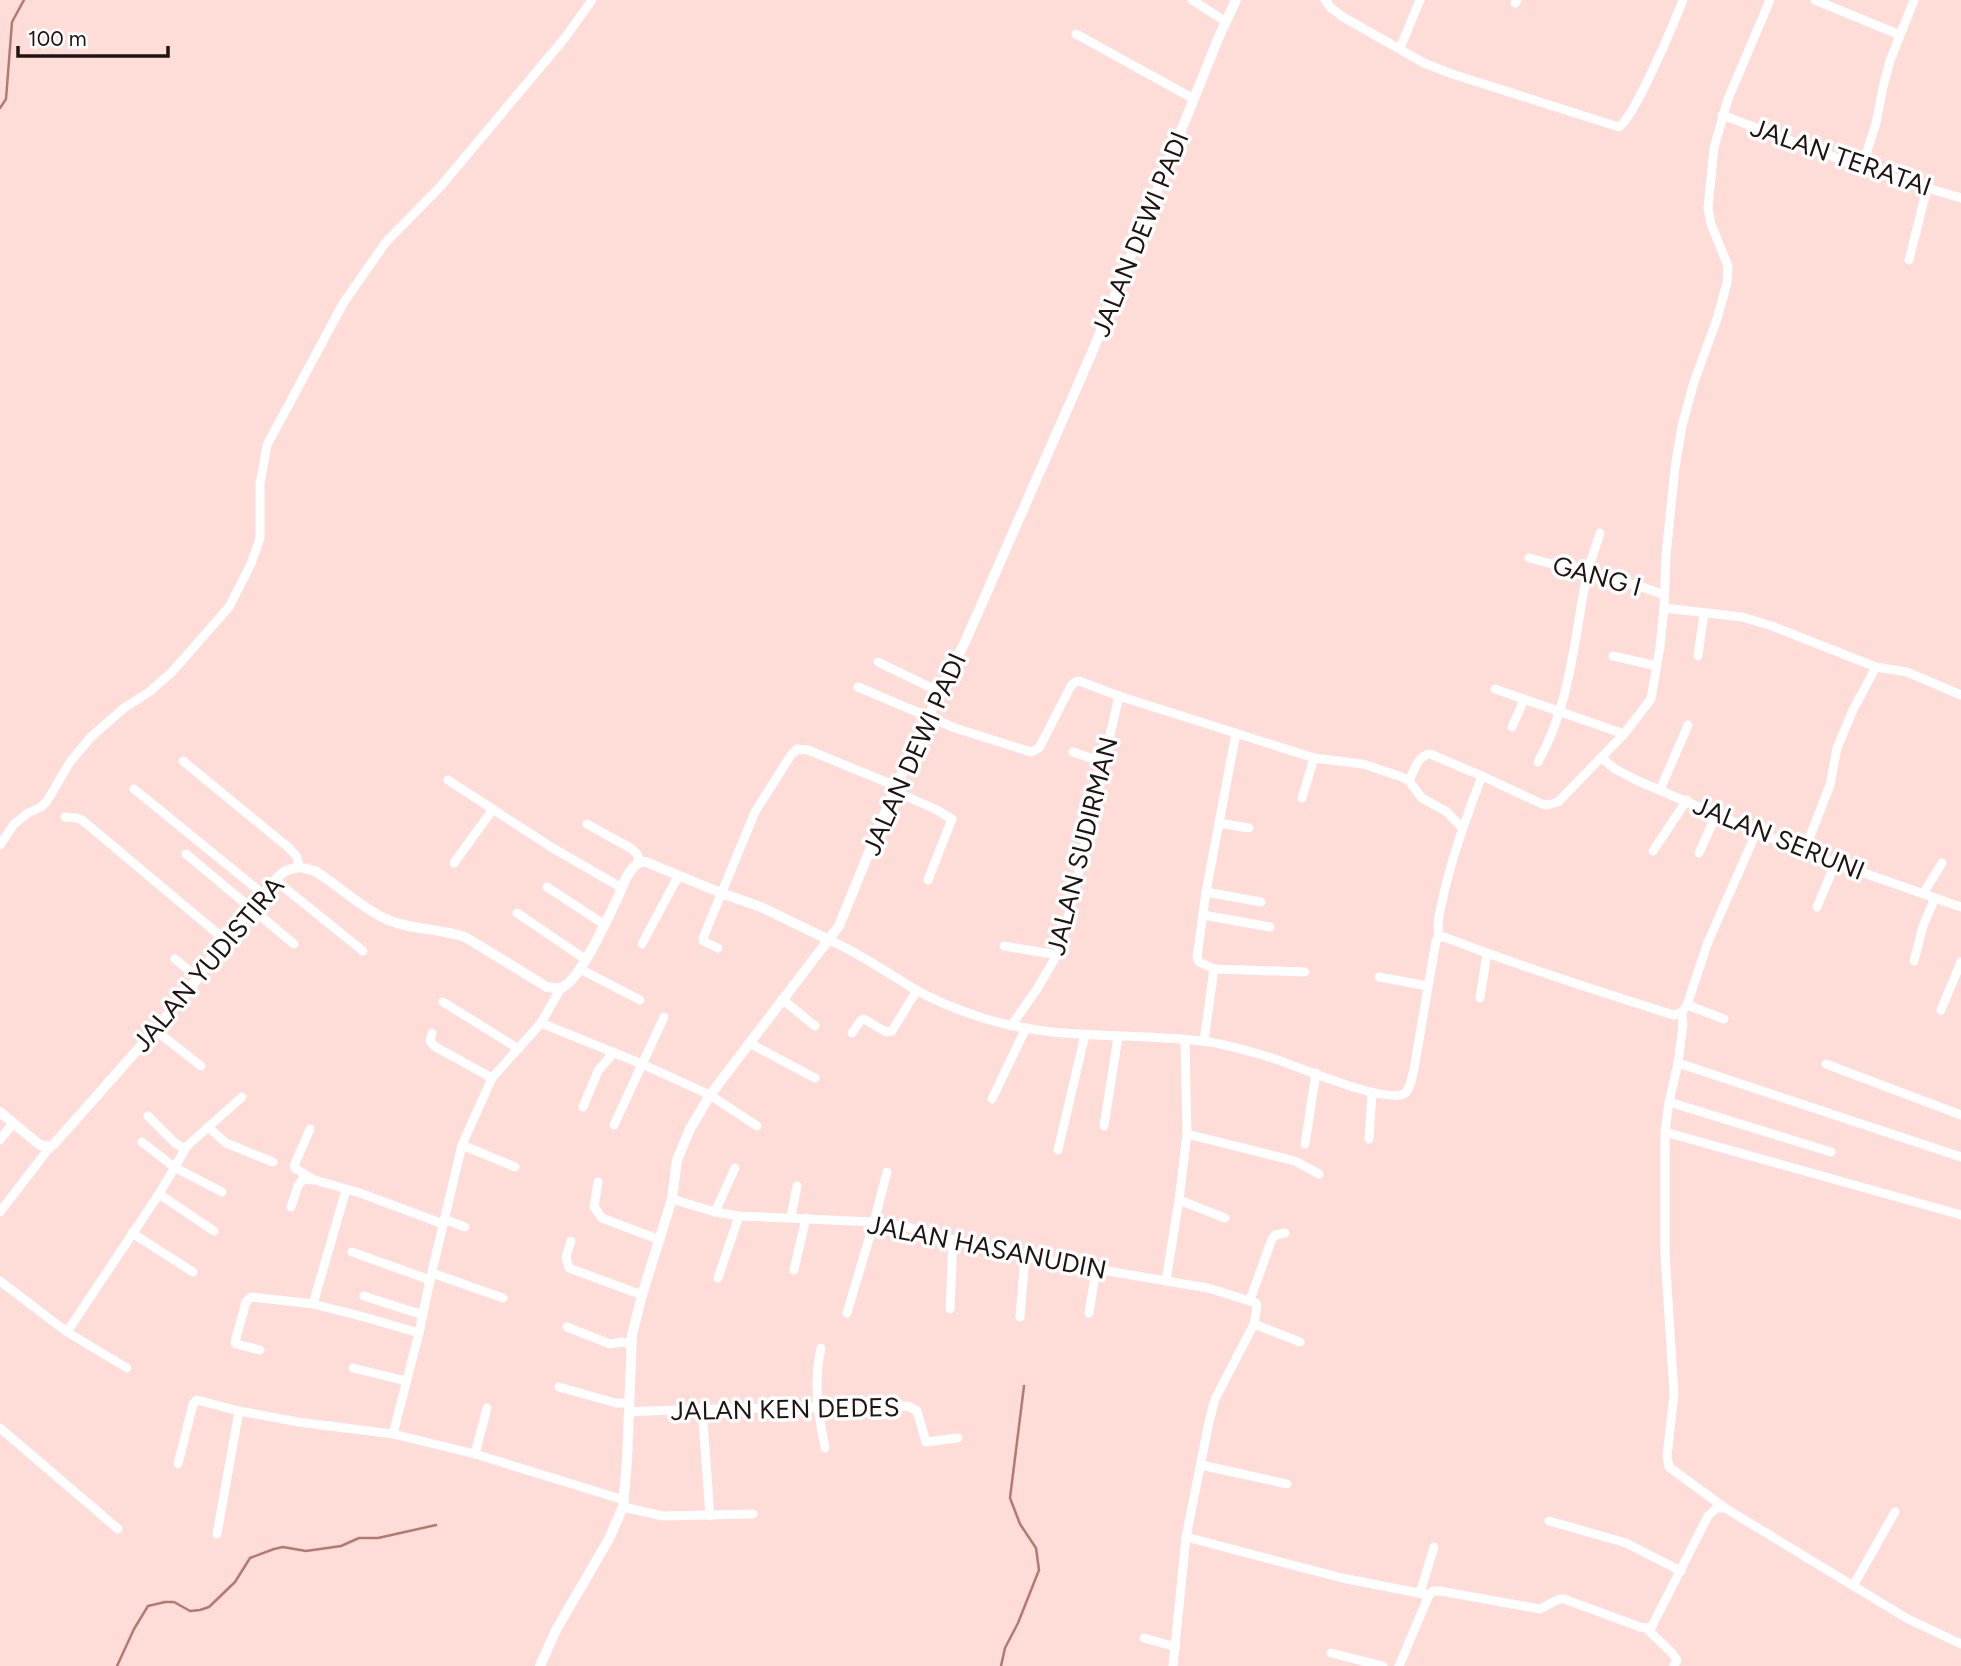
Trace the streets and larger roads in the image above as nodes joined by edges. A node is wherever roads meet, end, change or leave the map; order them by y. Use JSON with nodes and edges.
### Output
{"nodes":[{"id":1,"x":592,"y":0,"type":"edge"},
{"id":2,"x":1192,"y":0,"type":"edge"},
{"id":3,"x":1236,"y":0,"type":"edge"},
{"id":4,"x":1325,"y":0,"type":"edge"},
{"id":5,"x":1420,"y":0,"type":"edge"},
{"id":6,"x":1683,"y":0,"type":"edge"},
{"id":7,"x":1770,"y":0,"type":"edge"},
{"id":8,"x":1815,"y":0,"type":"edge"},
{"id":9,"x":1914,"y":0,"type":"edge"},
{"id":10,"x":1225,"y":21,"type":"junction"},
{"id":11,"x":1076,"y":34,"type":"dead end"},
{"id":12,"x":1900,"y":35,"type":"junction"},
{"id":13,"x":1399,"y":48,"type":"junction"},
{"id":14,"x":1194,"y":99,"type":"junction"},
{"id":15,"x":1722,"y":116,"type":"junction"},
{"id":16,"x":1862,"y":167,"type":"junction"},
{"id":17,"x":1927,"y":188,"type":"junction"},
{"id":18,"x":1961,"y":198,"type":"edge"},
{"id":19,"x":1909,"y":260,"type":"dead end"},
{"id":20,"x":1600,"y":533,"type":"dead end"},
{"id":21,"x":1529,"y":558,"type":"dead end"},
{"id":22,"x":1587,"y":572,"type":"junction"},
{"id":23,"x":1665,"y":595,"type":"junction"},
{"id":24,"x":1664,"y":608,"type":"junction"},
{"id":25,"x":1704,"y":613,"type":"junction"},
{"id":26,"x":1613,"y":656,"type":"dead end"},
{"id":27,"x":1698,"y":656,"type":"dead end"},
{"id":28,"x":878,"y":662,"type":"dead end"},
{"id":29,"x":1657,"y":666,"type":"junction"},
{"id":30,"x":1876,"y":667,"type":"junction"},
{"id":31,"x":858,"y":687,"type":"dead end"},
{"id":32,"x":1495,"y":689,"type":"dead end"},
{"id":33,"x":940,"y":692,"type":"junction"},
{"id":34,"x":1961,"y":695,"type":"edge"},
{"id":35,"x":1119,"y":696,"type":"junction"},
{"id":36,"x":1524,"y":700,"type":"junction"},
{"id":37,"x":1561,"y":711,"type":"junction"},
{"id":38,"x":929,"y":717,"type":"junction"},
{"id":39,"x":1688,"y":725,"type":"dead end"},
{"id":40,"x":1512,"y":727,"type":"dead end"},
{"id":41,"x":1236,"y":733,"type":"junction"},
{"id":42,"x":1624,"y":734,"type":"junction"},
{"id":43,"x":1073,"y":752,"type":"dead end"},
{"id":44,"x":1314,"y":758,"type":"junction"},
{"id":45,"x":1602,"y":758,"type":"junction"},
{"id":46,"x":183,"y":761,"type":"dead end"},
{"id":47,"x":1538,"y":762,"type":"dead end"},
{"id":48,"x":1105,"y":763,"type":"junction"},
{"id":49,"x":1482,"y":776,"type":"junction"},
{"id":50,"x":448,"y":780,"type":"dead end"},
{"id":51,"x":1409,"y":781,"type":"junction"},
{"id":52,"x":135,"y":789,"type":"dead end"},
{"id":53,"x":895,"y":789,"type":"junction"},
{"id":54,"x":1660,"y":790,"type":"junction"},
{"id":55,"x":1301,"y":798,"type":"dead end"},
{"id":56,"x":1687,"y":800,"type":"junction"},
{"id":57,"x":493,"y":809,"type":"junction"},
{"id":58,"x":1717,"y":813,"type":"junction"},
{"id":59,"x":65,"y":817,"type":"dead end"},
{"id":60,"x":1219,"y":823,"type":"junction"},
{"id":61,"x":587,"y":824,"type":"dead end"},
{"id":62,"x":1249,"y":828,"type":"dead end"},
{"id":63,"x":1462,"y":828,"type":"junction"},
{"id":64,"x":1757,"y":831,"type":"junction"},
{"id":65,"x":0,"y":845,"type":"edge"},
{"id":66,"x":1653,"y":851,"type":"dead end"},
{"id":67,"x":1699,"y":852,"type":"dead end"},
{"id":68,"x":1804,"y":852,"type":"junction"},
{"id":69,"x":186,"y":854,"type":"dead end"},
{"id":70,"x":640,"y":862,"type":"junction"},
{"id":71,"x":454,"y":863,"type":"dead end"},
{"id":72,"x":1942,"y":863,"type":"dead end"},
{"id":73,"x":1835,"y":864,"type":"junction"},
{"id":74,"x":299,"y":867,"type":"junction"},
{"id":75,"x":680,"y":876,"type":"junction"},
{"id":76,"x":275,"y":880,"type":"junction"},
{"id":77,"x":928,"y":880,"type":"dead end"},
{"id":78,"x":547,"y":887,"type":"dead end"},
{"id":79,"x":622,"y":888,"type":"junction"},
{"id":80,"x":1206,"y":892,"type":"junction"},
{"id":81,"x":721,"y":893,"type":"junction"},
{"id":82,"x":263,"y":894,"type":"junction"},
{"id":83,"x":1923,"y":894,"type":"junction"},
{"id":84,"x":1935,"y":898,"type":"junction"},
{"id":85,"x":1261,"y":902,"type":"dead end"},
{"id":86,"x":1817,"y":907,"type":"dead end"},
{"id":87,"x":1961,"y":907,"type":"edge"},
{"id":88,"x":251,"y":908,"type":"junction"},
{"id":89,"x":517,"y":913,"type":"dead end"},
{"id":90,"x":1203,"y":915,"type":"junction"},
{"id":91,"x":605,"y":925,"type":"junction"},
{"id":92,"x":1270,"y":927,"type":"dead end"},
{"id":93,"x":1439,"y":937,"type":"junction"},
{"id":94,"x":224,"y":939,"type":"junction"},
{"id":95,"x":829,"y":940,"type":"junction"},
{"id":96,"x":293,"y":944,"type":"dead end"},
{"id":97,"x":642,"y":944,"type":"dead end"},
{"id":98,"x":1004,"y":946,"type":"dead end"},
{"id":99,"x":718,"y":948,"type":"dead end"},
{"id":100,"x":363,"y":951,"type":"dead end"},
{"id":101,"x":1486,"y":953,"type":"junction"},
{"id":102,"x":1058,"y":955,"type":"junction"},
{"id":103,"x":175,"y":959,"type":"dead end"},
{"id":104,"x":1914,"y":961,"type":"dead end"},
{"id":105,"x":1961,"y":962,"type":"edge"},
{"id":106,"x":583,"y":964,"type":"junction"},
{"id":107,"x":1214,"y":969,"type":"junction"},
{"id":108,"x":1305,"y":972,"type":"dead end"},
{"id":109,"x":1380,"y":977,"type":"dead end"},
{"id":110,"x":198,"y":978,"type":"junction"},
{"id":111,"x":1428,"y":986,"type":"junction"},
{"id":112,"x":561,"y":988,"type":"junction"},
{"id":113,"x":917,"y":990,"type":"junction"},
{"id":114,"x":1480,"y":998,"type":"dead end"},
{"id":115,"x":782,"y":999,"type":"junction"},
{"id":116,"x":640,"y":1000,"type":"dead end"},
{"id":117,"x":443,"y":1002,"type":"dead end"},
{"id":118,"x":1685,"y":1008,"type":"junction"},
{"id":119,"x":1941,"y":1010,"type":"dead end"},
{"id":120,"x":664,"y":1017,"type":"dead end"},
{"id":121,"x":1724,"y":1019,"type":"dead end"},
{"id":122,"x":541,"y":1023,"type":"junction"},
{"id":123,"x":815,"y":1026,"type":"dead end"},
{"id":124,"x":1011,"y":1026,"type":"junction"},
{"id":125,"x":1026,"y":1028,"type":"junction"},
{"id":126,"x":155,"y":1030,"type":"junction"},
{"id":127,"x":432,"y":1033,"type":"dead end"},
{"id":128,"x":852,"y":1033,"type":"dead end"},
{"id":129,"x":1085,"y":1035,"type":"junction"},
{"id":130,"x":1118,"y":1037,"type":"junction"},
{"id":131,"x":1185,"y":1040,"type":"junction"},
{"id":132,"x":1204,"y":1041,"type":"junction"},
{"id":133,"x":749,"y":1043,"type":"junction"},
{"id":134,"x":519,"y":1049,"type":"junction"},
{"id":135,"x":614,"y":1052,"type":"junction"},
{"id":136,"x":1678,"y":1063,"type":"junction"},
{"id":137,"x":642,"y":1064,"type":"junction"},
{"id":138,"x":1826,"y":1065,"type":"dead end"},
{"id":139,"x":201,"y":1066,"type":"dead end"},
{"id":140,"x":1316,"y":1073,"type":"junction"},
{"id":141,"x":815,"y":1077,"type":"dead end"},
{"id":142,"x":492,"y":1078,"type":"junction"},
{"id":143,"x":1372,"y":1093,"type":"junction"},
{"id":144,"x":710,"y":1095,"type":"junction"},
{"id":145,"x":242,"y":1097,"type":"dead end"},
{"id":146,"x":992,"y":1099,"type":"dead end"},
{"id":147,"x":1669,"y":1102,"type":"junction"},
{"id":148,"x":583,"y":1107,"type":"dead end"},
{"id":149,"x":0,"y":1112,"type":"edge"},
{"id":150,"x":1961,"y":1115,"type":"edge"},
{"id":151,"x":148,"y":1116,"type":"dead end"},
{"id":152,"x":13,"y":1123,"type":"junction"},
{"id":153,"x":614,"y":1125,"type":"dead end"},
{"id":154,"x":757,"y":1126,"type":"dead end"},
{"id":155,"x":1104,"y":1126,"type":"dead end"},
{"id":156,"x":208,"y":1127,"type":"junction"},
{"id":157,"x":310,"y":1129,"type":"dead end"},
{"id":158,"x":1665,"y":1132,"type":"junction"},
{"id":159,"x":1187,"y":1134,"type":"junction"},
{"id":160,"x":1369,"y":1139,"type":"dead end"},
{"id":161,"x":0,"y":1140,"type":"edge"},
{"id":162,"x":142,"y":1142,"type":"dead end"},
{"id":163,"x":1305,"y":1144,"type":"dead end"},
{"id":164,"x":462,"y":1145,"type":"junction"},
{"id":165,"x":50,"y":1147,"type":"junction"},
{"id":166,"x":185,"y":1149,"type":"junction"},
{"id":167,"x":1058,"y":1150,"type":"dead end"},
{"id":168,"x":1831,"y":1152,"type":"dead end"},
{"id":169,"x":1961,"y":1157,"type":"edge"},
{"id":170,"x":273,"y":1163,"type":"dead end"},
{"id":171,"x":174,"y":1167,"type":"junction"},
{"id":172,"x":515,"y":1167,"type":"dead end"},
{"id":173,"x":735,"y":1168,"type":"dead end"},
{"id":174,"x":887,"y":1172,"type":"dead end"},
{"id":175,"x":1319,"y":1174,"type":"dead end"},
{"id":176,"x":315,"y":1180,"type":"junction"},
{"id":177,"x":597,"y":1182,"type":"dead end"},
{"id":178,"x":797,"y":1186,"type":"dead end"},
{"id":179,"x":346,"y":1190,"type":"junction"},
{"id":180,"x":222,"y":1192,"type":"dead end"},
{"id":181,"x":159,"y":1194,"type":"junction"},
{"id":182,"x":672,"y":1199,"type":"junction"},
{"id":183,"x":1179,"y":1200,"type":"junction"},
{"id":184,"x":291,"y":1207,"type":"dead end"},
{"id":185,"x":0,"y":1212,"type":"edge"},
{"id":186,"x":715,"y":1212,"type":"junction"},
{"id":187,"x":1961,"y":1215,"type":"edge"},
{"id":188,"x":739,"y":1216,"type":"junction"},
{"id":189,"x":791,"y":1217,"type":"junction"},
{"id":190,"x":806,"y":1218,"type":"junction"},
{"id":191,"x":1225,"y":1218,"type":"dead end"},
{"id":192,"x":444,"y":1222,"type":"junction"},
{"id":193,"x":874,"y":1222,"type":"junction"},
{"id":194,"x":465,"y":1227,"type":"dead end"},
{"id":195,"x":214,"y":1231,"type":"dead end"},
{"id":196,"x":132,"y":1233,"type":"junction"},
{"id":197,"x":1285,"y":1233,"type":"dead end"},
{"id":198,"x":660,"y":1240,"type":"junction"},
{"id":199,"x":953,"y":1240,"type":"junction"},
{"id":200,"x":571,"y":1241,"type":"dead end"},
{"id":201,"x":352,"y":1252,"type":"dead end"},
{"id":202,"x":1025,"y":1256,"type":"junction"},
{"id":203,"x":794,"y":1270,"type":"dead end"},
{"id":204,"x":1096,"y":1270,"type":"junction"},
{"id":205,"x":193,"y":1272,"type":"dead end"},
{"id":206,"x":431,"y":1277,"type":"junction"},
{"id":207,"x":718,"y":1278,"type":"dead end"},
{"id":208,"x":0,"y":1281,"type":"edge"},
{"id":209,"x":1166,"y":1281,"type":"junction"},
{"id":210,"x":642,"y":1295,"type":"junction"},
{"id":211,"x":364,"y":1296,"type":"dead end"},
{"id":212,"x":503,"y":1298,"type":"dead end"},
{"id":213,"x":1253,"y":1303,"type":"junction"},
{"id":214,"x":313,"y":1304,"type":"junction"},
{"id":215,"x":950,"y":1309,"type":"dead end"},
{"id":216,"x":847,"y":1313,"type":"dead end"},
{"id":217,"x":1089,"y":1313,"type":"dead end"},
{"id":218,"x":423,"y":1315,"type":"junction"},
{"id":219,"x":1020,"y":1317,"type":"dead end"},
{"id":220,"x":1254,"y":1324,"type":"junction"},
{"id":221,"x":566,"y":1327,"type":"dead end"},
{"id":222,"x":67,"y":1332,"type":"junction"},
{"id":223,"x":419,"y":1333,"type":"junction"},
{"id":224,"x":1300,"y":1342,"type":"dead end"},
{"id":225,"x":631,"y":1344,"type":"junction"},
{"id":226,"x":821,"y":1348,"type":"dead end"},
{"id":227,"x":260,"y":1350,"type":"dead end"},
{"id":228,"x":127,"y":1368,"type":"dead end"},
{"id":229,"x":353,"y":1368,"type":"dead end"},
{"id":230,"x":406,"y":1381,"type":"junction"},
{"id":231,"x":559,"y":1387,"type":"dead end"},
{"id":232,"x":629,"y":1407,"type":"junction"},
{"id":233,"x":487,"y":1408,"type":"dead end"},
{"id":234,"x":702,"y":1408,"type":"junction"},
{"id":235,"x":817,"y":1409,"type":"junction"},
{"id":236,"x":239,"y":1411,"type":"junction"},
{"id":237,"x":0,"y":1428,"type":"edge"},
{"id":238,"x":393,"y":1434,"type":"junction"},
{"id":239,"x":958,"y":1438,"type":"dead end"},
{"id":240,"x":825,"y":1448,"type":"dead end"},
{"id":241,"x":475,"y":1454,"type":"junction"},
{"id":242,"x":177,"y":1464,"type":"dead end"},
{"id":243,"x":1201,"y":1465,"type":"junction"},
{"id":244,"x":1287,"y":1484,"type":"dead end"},
{"id":245,"x":623,"y":1504,"type":"junction"},
{"id":246,"x":1725,"y":1508,"type":"junction"},
{"id":247,"x":1895,"y":1512,"type":"dead end"},
{"id":248,"x":752,"y":1514,"type":"dead end"},
{"id":249,"x":710,"y":1516,"type":"junction"},
{"id":250,"x":1549,"y":1521,"type":"dead end"},
{"id":251,"x":118,"y":1529,"type":"dead end"},
{"id":252,"x":217,"y":1534,"type":"dead end"},
{"id":253,"x":1186,"y":1537,"type":"junction"},
{"id":254,"x":1434,"y":1547,"type":"dead end"},
{"id":255,"x":1681,"y":1571,"type":"junction"},
{"id":256,"x":1853,"y":1586,"type":"junction"},
{"id":257,"x":1424,"y":1594,"type":"junction"},
{"id":258,"x":1646,"y":1628,"type":"junction"},
{"id":259,"x":1144,"y":1638,"type":"dead end"},
{"id":260,"x":1961,"y":1644,"type":"edge"},
{"id":261,"x":1176,"y":1647,"type":"junction"},
{"id":262,"x":1331,"y":1653,"type":"dead end"},
{"id":263,"x":1403,"y":1665,"type":"edge"},
{"id":264,"x":540,"y":1666,"type":"edge"},
{"id":265,"x":1173,"y":1666,"type":"edge"},
{"id":266,"x":1383,"y":1666,"type":"edge"},
{"id":267,"x":1674,"y":1666,"type":"edge"}],
"edges":[{"from":1,"to":65,"type":"street"},
{"from":2,"to":10,"type":"street"},
{"from":3,"to":10,"type":"street","name":"JALAN DEWI PADI"},
{"from":4,"to":13,"type":"street"},
{"from":5,"to":13,"type":"street"},
{"from":6,"to":13,"type":"street"},
{"from":7,"to":15,"type":"street"},
{"from":8,"to":12,"type":"street"},
{"from":9,"to":12,"type":"street"},
{"from":10,"to":14,"type":"street","name":"JALAN DEWI PADI"},
{"from":11,"to":14,"type":"street"},
{"from":12,"to":16,"type":"street"},
{"from":14,"to":33,"type":"street","name":"JALAN DEWI PADI"},
{"from":15,"to":16,"type":"street","name":"JALAN TERATAI"},
{"from":15,"to":23,"type":"street"},
{"from":16,"to":17,"type":"street","name":"JALAN TERATAI"},
{"from":17,"to":18,"type":"street","name":"JALAN TERATAI"},
{"from":17,"to":19,"type":"street"},
{"from":20,"to":22,"type":"street"},
{"from":21,"to":22,"type":"street","name":"GANG I"},
{"from":22,"to":23,"type":"street","name":"GANG I"},
{"from":22,"to":37,"type":"street"},
{"from":23,"to":24,"type":"street"},
{"from":24,"to":25,"type":"street"},
{"from":24,"to":29,"type":"street"},
{"from":25,"to":27,"type":"street"},
{"from":25,"to":30,"type":"street"},
{"from":26,"to":29,"type":"street"},
{"from":28,"to":33,"type":"street"},
{"from":29,"to":42,"type":"street"},
{"from":30,"to":34,"type":"street"},
{"from":30,"to":68,"type":"street"},
{"from":31,"to":38,"type":"street"},
{"from":32,"to":36,"type":"street"},
{"from":33,"to":38,"type":"street","name":"JALAN DEWI PADI"},
{"from":35,"to":38,"type":"street"},
{"from":35,"to":41,"type":"street"},
{"from":35,"to":48,"type":"street","name":"JALAN SUDIRMAN"},
{"from":36,"to":37,"type":"street"},
{"from":36,"to":40,"type":"street"},
{"from":37,"to":42,"type":"street"},
{"from":37,"to":47,"type":"street"},
{"from":38,"to":53,"type":"street","name":"JALAN DEWI PADI"},
{"from":39,"to":54,"type":"street"},
{"from":41,"to":44,"type":"street"},
{"from":41,"to":60,"type":"street"},
{"from":42,"to":45,"type":"street"},
{"from":43,"to":48,"type":"street"},
{"from":44,"to":51,"type":"street"},
{"from":44,"to":55,"type":"street"},
{"from":45,"to":49,"type":"street"},
{"from":45,"to":54,"type":"street","name":"JALAN SERUNI"},
{"from":46,"to":74,"type":"street"},
{"from":48,"to":102,"type":"street","name":"JALAN SUDIRMAN"},
{"from":49,"to":51,"type":"street"},
{"from":49,"to":63,"type":"street"},
{"from":50,"to":57,"type":"street"},
{"from":51,"to":63,"type":"street"},
{"from":52,"to":82,"type":"street"},
{"from":53,"to":77,"type":"street"},
{"from":53,"to":81,"type":"street"},
{"from":53,"to":95,"type":"street","name":"JALAN DEWI PADI"},
{"from":54,"to":56,"type":"street","name":"JALAN SERUNI"},
{"from":56,"to":58,"type":"street","name":"JALAN SERUNI"},
{"from":56,"to":66,"type":"street"},
{"from":57,"to":71,"type":"street"},
{"from":57,"to":79,"type":"street"},
{"from":58,"to":64,"type":"street","name":"JALAN SERUNI"},
{"from":58,"to":67,"type":"street"},
{"from":59,"to":94,"type":"street"},
{"from":60,"to":62,"type":"street"},
{"from":60,"to":80,"type":"street"},
{"from":61,"to":70,"type":"street"},
{"from":63,"to":93,"type":"street"},
{"from":64,"to":68,"type":"street","name":"JALAN SERUNI"},
{"from":64,"to":118,"type":"street"},
{"from":68,"to":73,"type":"street","name":"JALAN SERUNI"},
{"from":69,"to":88,"type":"street"},
{"from":70,"to":75,"type":"street"},
{"from":70,"to":79,"type":"street"},
{"from":72,"to":83,"type":"street"},
{"from":73,"to":83,"type":"street","name":"JALAN SERUNI"},
{"from":73,"to":86,"type":"street"},
{"from":74,"to":76,"type":"street","name":"JALAN YUDISTIRA"},
{"from":74,"to":112,"type":"street","name":"JALAN YUDISTIRA"},
{"from":75,"to":81,"type":"street"},
{"from":75,"to":97,"type":"street"},
{"from":76,"to":82,"type":"street","name":"JALAN YUDISTIRA"},
{"from":76,"to":100,"type":"street"},
{"from":78,"to":91,"type":"street"},
{"from":79,"to":91,"type":"street"},
{"from":80,"to":85,"type":"street"},
{"from":80,"to":90,"type":"street"},
{"from":81,"to":95,"type":"street"},
{"from":81,"to":99,"type":"street"},
{"from":82,"to":88,"type":"street","name":"JALAN YUDISTIRA"},
{"from":83,"to":84,"type":"street","name":"JALAN SERUNI"},
{"from":84,"to":87,"type":"street","name":"JALAN SERUNI"},
{"from":84,"to":104,"type":"street"},
{"from":88,"to":94,"type":"street","name":"JALAN YUDISTIRA"},
{"from":88,"to":96,"type":"street"},
{"from":89,"to":106,"type":"street"},
{"from":90,"to":92,"type":"street"},
{"from":90,"to":107,"type":"street"},
{"from":91,"to":106,"type":"street"},
{"from":93,"to":101,"type":"street"},
{"from":93,"to":111,"type":"street"},
{"from":94,"to":110,"type":"street","name":"JALAN YUDISTIRA"},
{"from":95,"to":113,"type":"street"},
{"from":95,"to":115,"type":"street","name":"JALAN DEWI PADI"},
{"from":98,"to":102,"type":"street"},
{"from":101,"to":114,"type":"street"},
{"from":101,"to":118,"type":"street"},
{"from":102,"to":124,"type":"street","name":"JALAN SUDIRMAN"},
{"from":103,"to":110,"type":"street"},
{"from":105,"to":119,"type":"street"},
{"from":106,"to":112,"type":"street"},
{"from":106,"to":116,"type":"street"},
{"from":107,"to":108,"type":"street"},
{"from":107,"to":132,"type":"street"},
{"from":109,"to":111,"type":"street"},
{"from":110,"to":126,"type":"street","name":"JALAN YUDISTIRA"},
{"from":111,"to":143,"type":"street"},
{"from":112,"to":122,"type":"street"},
{"from":113,"to":124,"type":"street"},
{"from":113,"to":128,"type":"street"},
{"from":115,"to":123,"type":"street"},
{"from":115,"to":133,"type":"street","name":"JALAN DEWI PADI"},
{"from":117,"to":134,"type":"street"},
{"from":118,"to":121,"type":"street"},
{"from":118,"to":136,"type":"street"},
{"from":120,"to":137,"type":"street"},
{"from":122,"to":134,"type":"street"},
{"from":122,"to":135,"type":"street"},
{"from":124,"to":125,"type":"street"},
{"from":125,"to":129,"type":"street"},
{"from":125,"to":146,"type":"street"},
{"from":126,"to":139,"type":"street"},
{"from":126,"to":165,"type":"street","name":"JALAN YUDISTIRA"},
{"from":127,"to":142,"type":"street"},
{"from":129,"to":130,"type":"street"},
{"from":129,"to":167,"type":"street"},
{"from":130,"to":131,"type":"street"},
{"from":130,"to":155,"type":"street"},
{"from":131,"to":132,"type":"street"},
{"from":131,"to":159,"type":"street"},
{"from":132,"to":140,"type":"street"},
{"from":133,"to":141,"type":"street"},
{"from":133,"to":144,"type":"street","name":"JALAN DEWI PADI"},
{"from":134,"to":142,"type":"street"},
{"from":135,"to":137,"type":"street"},
{"from":135,"to":148,"type":"street"},
{"from":136,"to":147,"type":"street"},
{"from":136,"to":169,"type":"street"},
{"from":137,"to":144,"type":"street"},
{"from":137,"to":153,"type":"street"},
{"from":138,"to":150,"type":"street"},
{"from":140,"to":143,"type":"street"},
{"from":140,"to":163,"type":"street"},
{"from":142,"to":164,"type":"street"},
{"from":143,"to":160,"type":"street"},
{"from":144,"to":154,"type":"street"},
{"from":144,"to":182,"type":"street","name":"JALAN DEWI PADI"},
{"from":145,"to":156,"type":"street"},
{"from":147,"to":158,"type":"street"},
{"from":147,"to":168,"type":"street"},
{"from":149,"to":152,"type":"street"},
{"from":151,"to":166,"type":"street"},
{"from":152,"to":161,"type":"street"},
{"from":152,"to":165,"type":"street"},
{"from":156,"to":166,"type":"street"},
{"from":156,"to":170,"type":"street"},
{"from":157,"to":176,"type":"street"},
{"from":158,"to":187,"type":"street"},
{"from":158,"to":246,"type":"street"},
{"from":159,"to":175,"type":"street"},
{"from":159,"to":183,"type":"street"},
{"from":162,"to":171,"type":"street"},
{"from":164,"to":172,"type":"street"},
{"from":164,"to":192,"type":"street"},
{"from":165,"to":185,"type":"street"},
{"from":166,"to":171,"type":"street"},
{"from":171,"to":180,"type":"street"},
{"from":171,"to":181,"type":"street"},
{"from":173,"to":186,"type":"street"},
{"from":174,"to":193,"type":"street"},
{"from":176,"to":179,"type":"street"},
{"from":176,"to":184,"type":"street"},
{"from":177,"to":198,"type":"street"},
{"from":178,"to":189,"type":"street"},
{"from":179,"to":192,"type":"street"},
{"from":179,"to":214,"type":"street"},
{"from":181,"to":195,"type":"street"},
{"from":181,"to":196,"type":"street"},
{"from":182,"to":186,"type":"street","name":"JALAN HASANUDIN"},
{"from":182,"to":198,"type":"street","name":"JALAN DEWI PADI"},
{"from":183,"to":191,"type":"street"},
{"from":183,"to":209,"type":"street"},
{"from":186,"to":188,"type":"street","name":"JALAN HASANUDIN"},
{"from":188,"to":189,"type":"street","name":"JALAN HASANUDIN"},
{"from":188,"to":207,"type":"street"},
{"from":189,"to":190,"type":"street","name":"JALAN HASANUDIN"},
{"from":190,"to":193,"type":"street","name":"JALAN HASANUDIN"},
{"from":190,"to":203,"type":"street"},
{"from":192,"to":194,"type":"street"},
{"from":192,"to":206,"type":"street"},
{"from":193,"to":199,"type":"street","name":"JALAN HASANUDIN"},
{"from":193,"to":216,"type":"street"},
{"from":196,"to":205,"type":"street"},
{"from":196,"to":222,"type":"street"},
{"from":197,"to":213,"type":"street"},
{"from":198,"to":210,"type":"street","name":"JALAN DEWI PADI"},
{"from":199,"to":202,"type":"street","name":"JALAN HASANUDIN"},
{"from":199,"to":215,"type":"street"},
{"from":200,"to":210,"type":"street"},
{"from":201,"to":206,"type":"street"},
{"from":202,"to":204,"type":"street","name":"JALAN HASANUDIN"},
{"from":202,"to":219,"type":"street"},
{"from":204,"to":209,"type":"street","name":"JALAN HASANUDIN"},
{"from":204,"to":217,"type":"street"},
{"from":206,"to":212,"type":"street"},
{"from":206,"to":218,"type":"street"},
{"from":208,"to":222,"type":"street"},
{"from":209,"to":213,"type":"street","name":"JALAN HASANUDIN"},
{"from":210,"to":225,"type":"street","name":"JALAN DEWI PADI"},
{"from":211,"to":218,"type":"street"},
{"from":213,"to":220,"type":"street"},
{"from":214,"to":223,"type":"street"},
{"from":214,"to":227,"type":"street"},
{"from":218,"to":223,"type":"street"},
{"from":220,"to":224,"type":"street"},
{"from":220,"to":243,"type":"street"},
{"from":221,"to":225,"type":"street"},
{"from":222,"to":228,"type":"street"},
{"from":223,"to":230,"type":"street"},
{"from":225,"to":232,"type":"street","name":"JALAN DEWI PADI"},
{"from":226,"to":235,"type":"street"},
{"from":229,"to":230,"type":"street"},
{"from":230,"to":238,"type":"street"},
{"from":231,"to":232,"type":"street","name":"JALAN KEN DEDES"},
{"from":232,"to":234,"type":"street","name":"JALAN KEN DEDES"},
{"from":232,"to":245,"type":"street","name":"JALAN DEWI PADI"},
{"from":233,"to":241,"type":"street"},
{"from":234,"to":235,"type":"street","name":"JALAN KEN DEDES"},
{"from":234,"to":249,"type":"street"},
{"from":235,"to":239,"type":"street","name":"JALAN KEN DEDES"},
{"from":235,"to":240,"type":"street"},
{"from":236,"to":238,"type":"street"},
{"from":236,"to":242,"type":"street"},
{"from":236,"to":252,"type":"street"},
{"from":237,"to":251,"type":"street"},
{"from":238,"to":241,"type":"street"},
{"from":241,"to":245,"type":"street"},
{"from":243,"to":244,"type":"street"},
{"from":243,"to":253,"type":"street"},
{"from":245,"to":249,"type":"street"},
{"from":245,"to":264,"type":"street","name":"JALAN DEWI PADI"},
{"from":246,"to":255,"type":"street"},
{"from":246,"to":256,"type":"street"},
{"from":247,"to":256,"type":"street"},
{"from":248,"to":249,"type":"street"},
{"from":250,"to":255,"type":"street"},
{"from":253,"to":257,"type":"street"},
{"from":253,"to":261,"type":"street"},
{"from":254,"to":257,"type":"street"},
{"from":255,"to":258,"type":"street"},
{"from":256,"to":260,"type":"street"},
{"from":257,"to":258,"type":"street"},
{"from":257,"to":263,"type":"street"},
{"from":258,"to":267,"type":"street"},
{"from":259,"to":261,"type":"street"},
{"from":261,"to":265,"type":"street"},
{"from":262,"to":266,"type":"street"}]}
